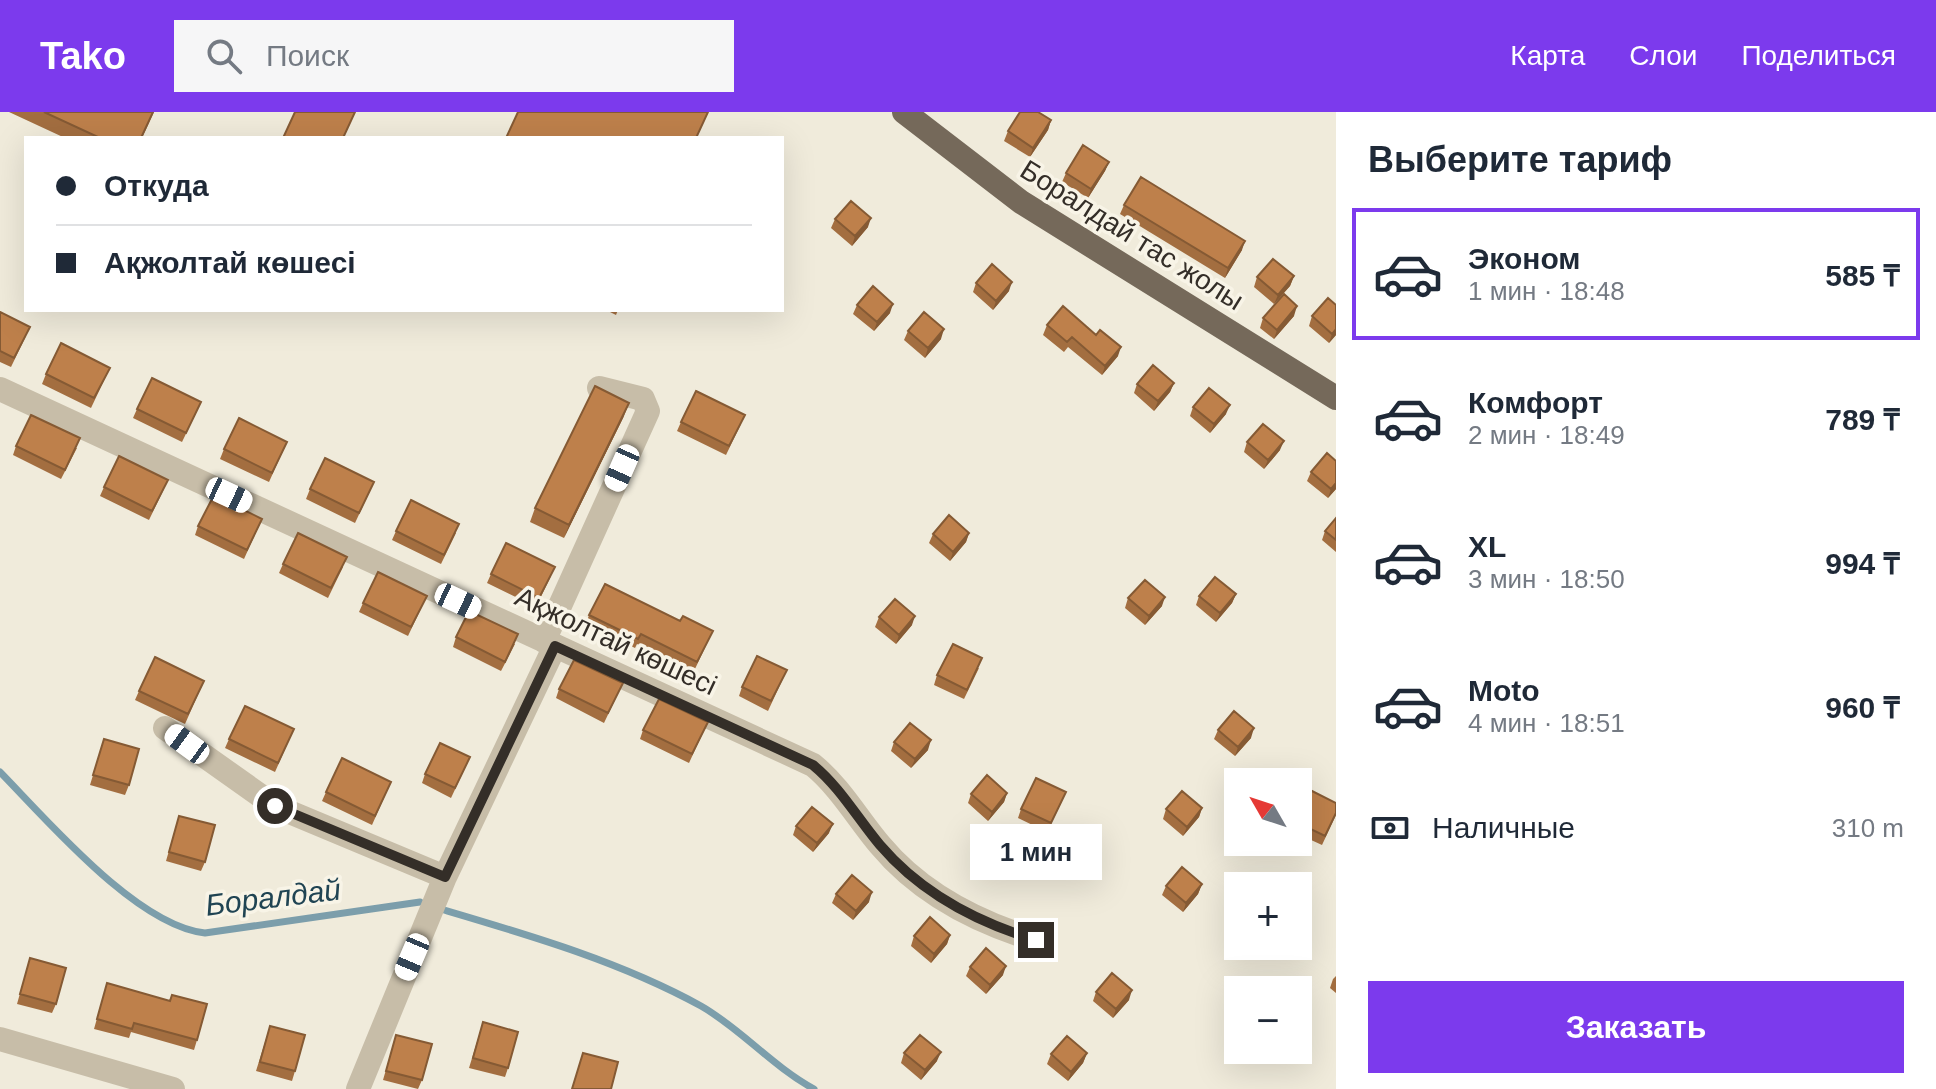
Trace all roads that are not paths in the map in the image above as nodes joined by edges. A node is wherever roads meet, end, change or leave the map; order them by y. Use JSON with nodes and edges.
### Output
{"nodes":[{"id":1,"x":904,"y":112,"type":"edge"},
{"id":2,"x":599,"y":388,"type":"edge"},
{"id":3,"x":0,"y":389,"type":"edge"},
{"id":4,"x":1336,"y":398,"type":"edge"},
{"id":5,"x":550,"y":644,"type":"junction"},
{"id":6,"x":165,"y":728,"type":"dead end"},
{"id":7,"x":445,"y":877,"type":"junction"},
{"id":8,"x":1036,"y":940,"type":"dead end"},
{"id":9,"x":0,"y":1039,"type":"edge"},
{"id":10,"x":173,"y":1089,"type":"edge"},
{"id":11,"x":358,"y":1089,"type":"edge"}],
"edges":[{"from":1,"to":4,"type":"main road","name":"Боралдай тас жолы"},
{"from":2,"to":5,"type":"street"},
{"from":3,"to":5,"type":"street","name":"Ақжолтай көшесі"},
{"from":5,"to":7,"type":"street"},
{"from":5,"to":8,"type":"street","name":"Ақжолтай көшесі"},
{"from":6,"to":7,"type":"street"},
{"from":7,"to":11,"type":"street"},
{"from":9,"to":10,"type":"street"}]}
